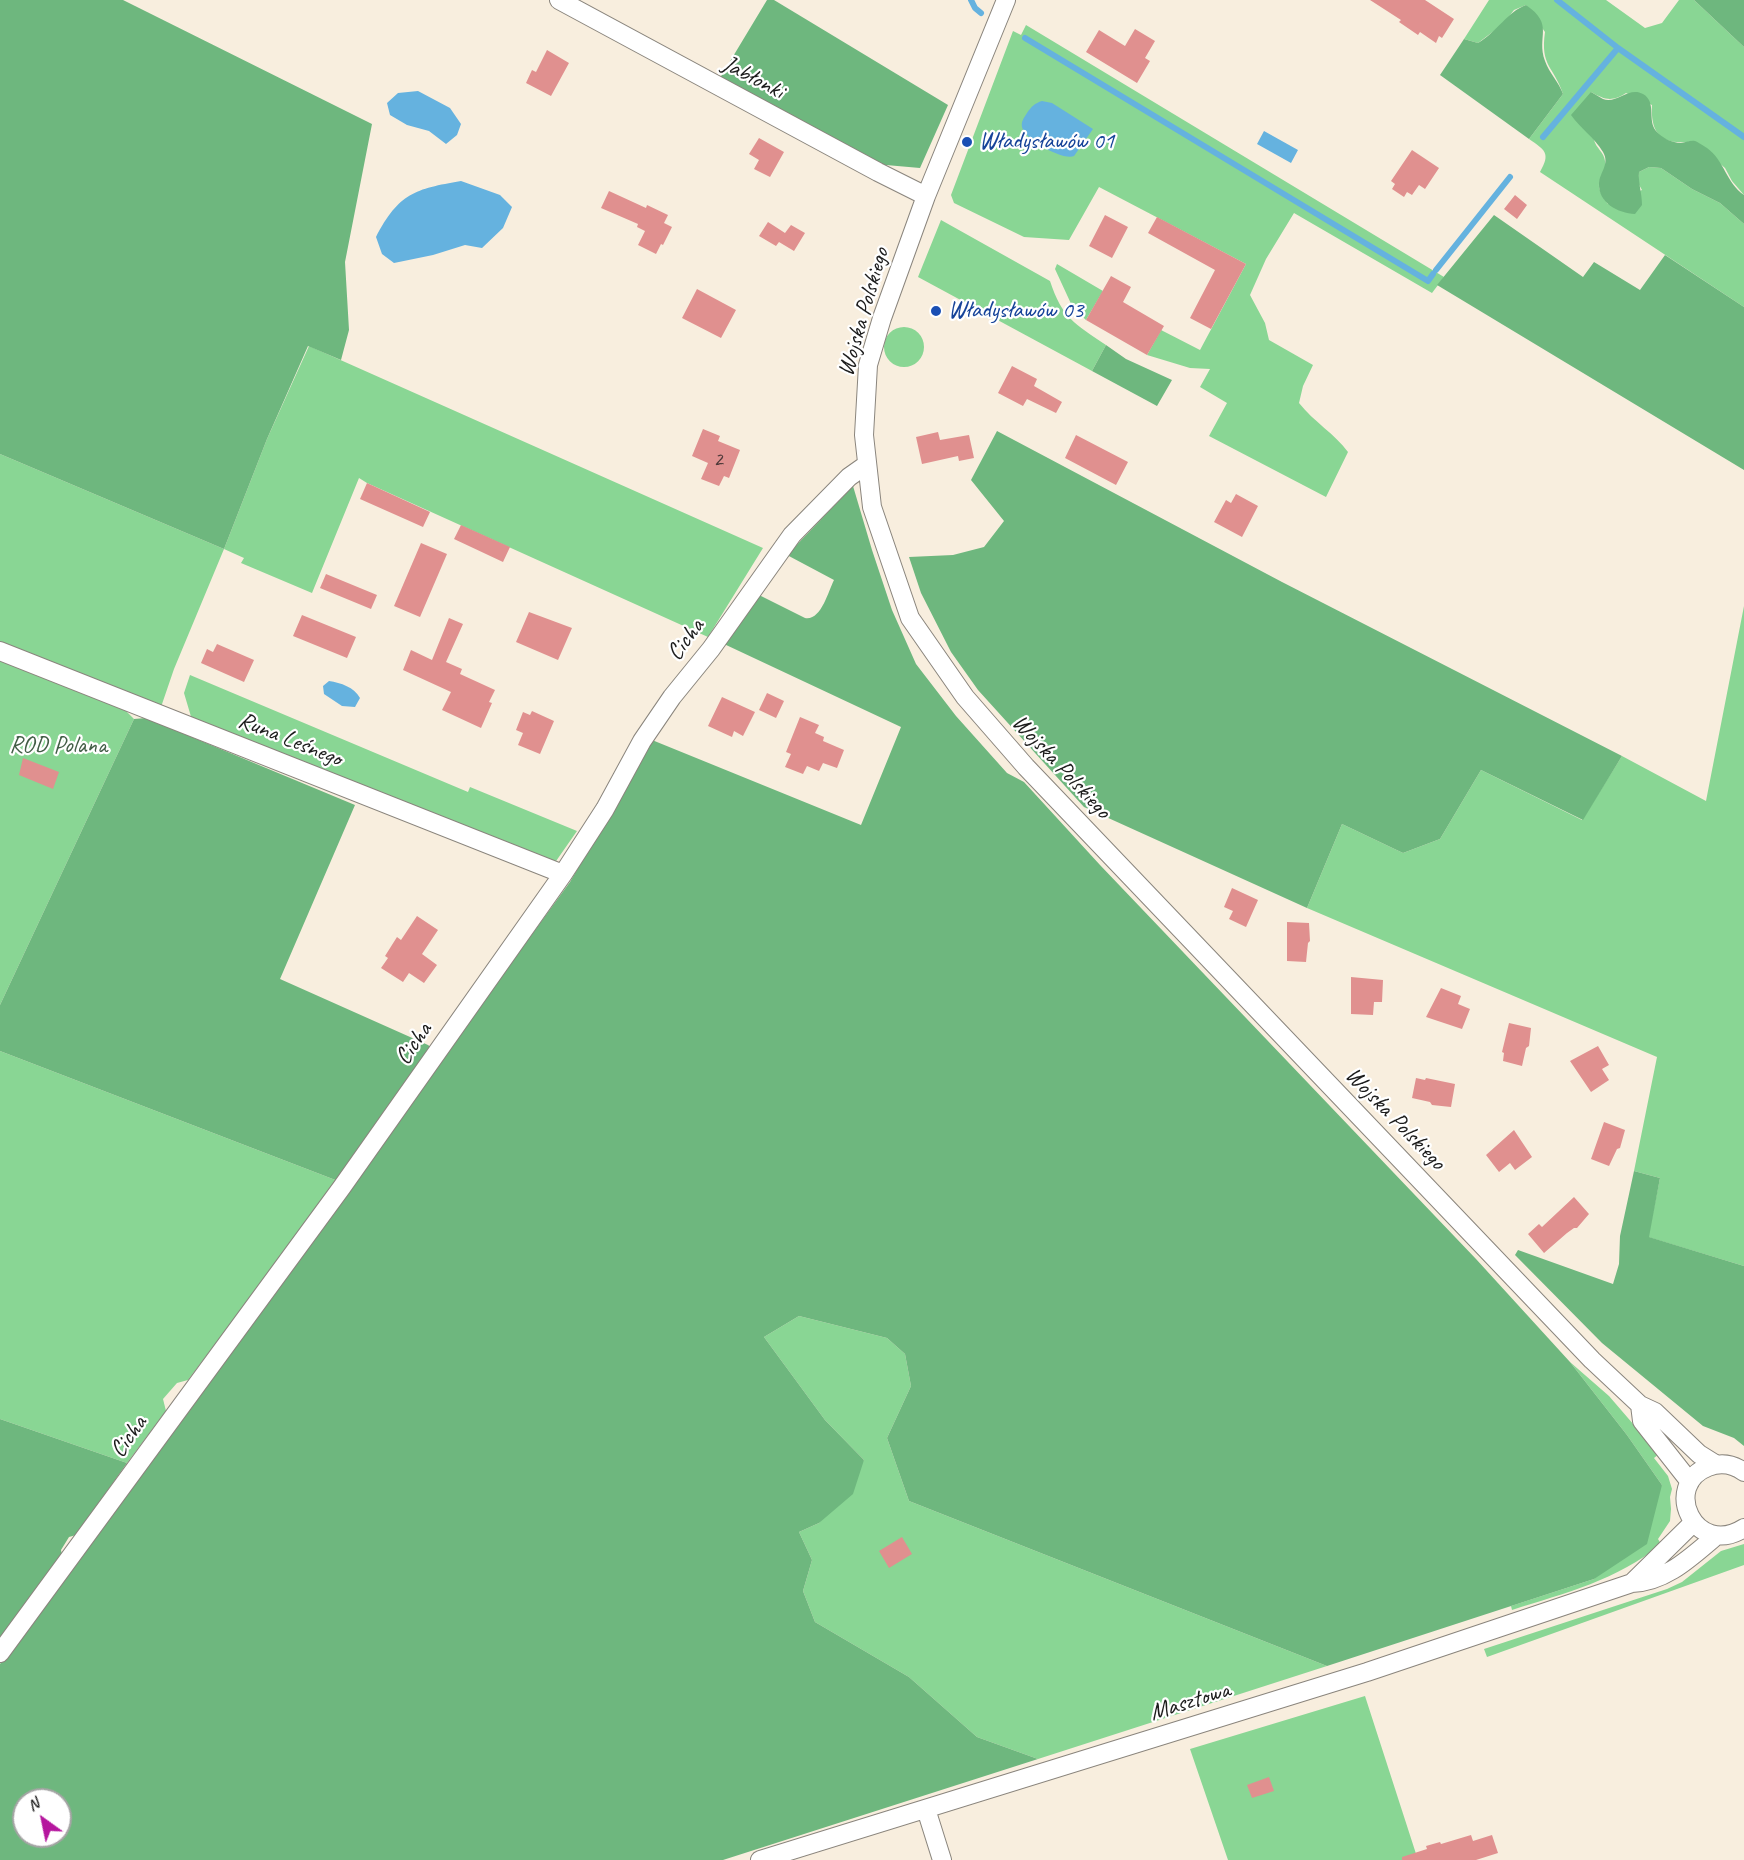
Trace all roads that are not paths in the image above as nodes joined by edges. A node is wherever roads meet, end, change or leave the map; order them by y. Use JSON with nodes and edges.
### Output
{"nodes":[{"id":1,"x":559,"y":0,"type":"edge"},
{"id":2,"x":1006,"y":0,"type":"edge"},
{"id":3,"x":926,"y":196,"type":"junction"},
{"id":4,"x":866,"y":465,"type":"junction"},
{"id":5,"x":0,"y":651,"type":"edge"},
{"id":6,"x":563,"y":874,"type":"junction"},
{"id":7,"x":1640,"y":1405,"type":"junction"},
{"id":8,"x":1716,"y":1464,"type":"junction"},
{"id":9,"x":1744,"y":1472,"type":"edge"},
{"id":10,"x":1690,"y":1482,"type":"junction"},
{"id":11,"x":1694,"y":1522,"type":"junction"},
{"id":12,"x":1744,"y":1528,"type":"edge"},
{"id":13,"x":1716,"y":1536,"type":"junction"},
{"id":14,"x":1632,"y":1583,"type":"junction"},
{"id":15,"x":0,"y":1653,"type":"edge"},
{"id":16,"x":926,"y":1809,"type":"junction"},
{"id":17,"x":760,"y":1860,"type":"edge"},
{"id":18,"x":942,"y":1860,"type":"edge"}],
"edges":[{"from":1,"to":3,"type":"street","name":"Jabłonki"},
{"from":2,"to":3,"type":"street","name":"Wojska Polskiego"},
{"from":3,"to":4,"type":"street","name":"Wojska Polskiego"},
{"from":4,"to":6,"type":"street","name":"Cicha"},
{"from":4,"to":7,"type":"street","name":"Wojska Polskiego"},
{"from":5,"to":6,"type":"street","name":"Runa Leśnego"},
{"from":6,"to":15,"type":"street","name":"Cicha"},
{"from":7,"to":8,"type":"street","name":"Wojska Polskiego"},
{"from":7,"to":10,"type":"street","name":"Wojska Polskiego"},
{"from":8,"to":9,"type":"street","name":"Wojska Polskiego"},
{"from":8,"to":10,"type":"street"},
{"from":10,"to":11,"type":"street"},
{"from":11,"to":13,"type":"street"},
{"from":11,"to":14,"type":"street","name":"Masztowa"},
{"from":12,"to":13,"type":"street"},
{"from":13,"to":14,"type":"street","name":"Masztowa"},
{"from":14,"to":16,"type":"street","name":"Masztowa"},
{"from":16,"to":17,"type":"street","name":"Masztowa"},
{"from":16,"to":18,"type":"street"}]}
